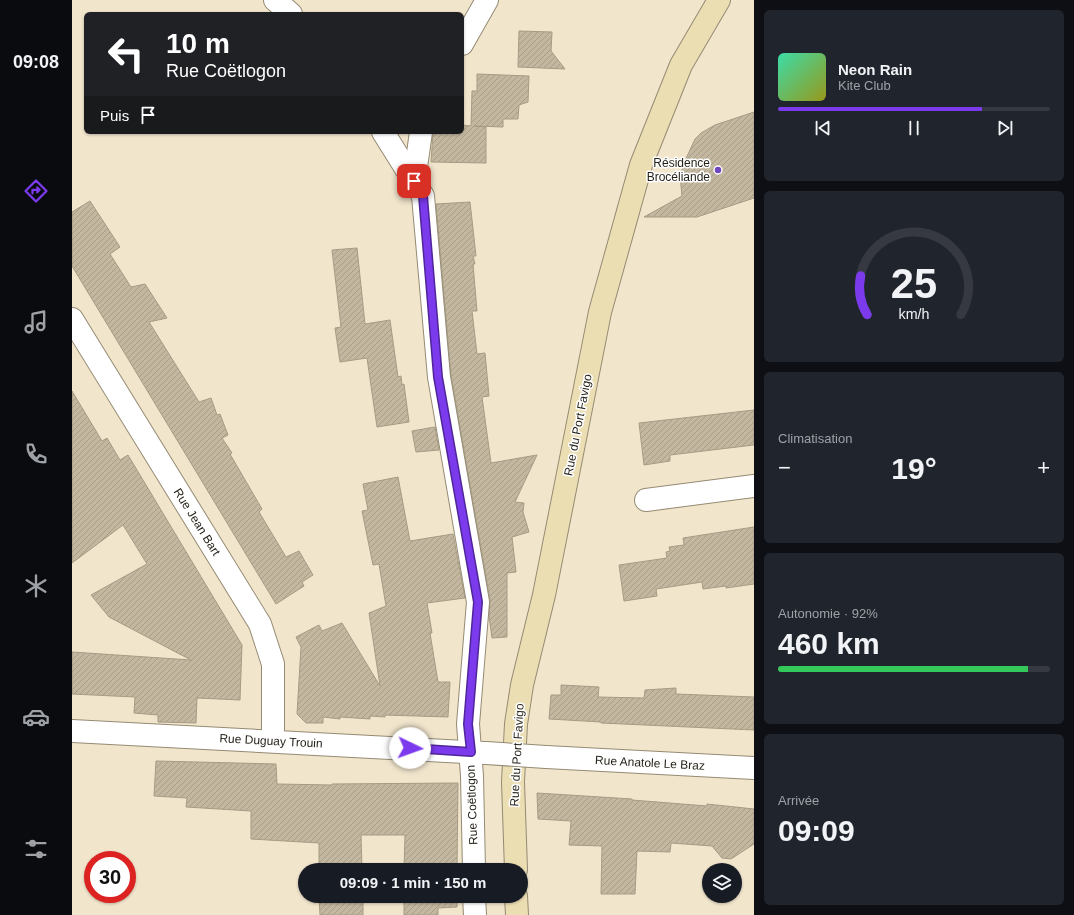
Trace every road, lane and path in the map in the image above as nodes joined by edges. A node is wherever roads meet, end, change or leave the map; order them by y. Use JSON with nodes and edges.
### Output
{"nodes":[{"id":1,"x":275,"y":0,"type":"edge"},
{"id":2,"x":487,"y":0,"type":"edge"},
{"id":3,"x":719,"y":0,"type":"edge"},
{"id":4,"x":289,"y":12,"type":"edge"},
{"id":5,"x":464,"y":40,"type":"edge"},
{"id":6,"x":384,"y":134,"type":"edge"},
{"id":7,"x":421,"y":134,"type":"edge"},
{"id":8,"x":414,"y":181,"type":"junction"},
{"id":9,"x":72,"y":319,"type":"edge"},
{"id":10,"x":754,"y":486,"type":"edge"},
{"id":11,"x":646,"y":500,"type":"dead end"},
{"id":12,"x":72,"y":731,"type":"edge"},
{"id":13,"x":273,"y":741,"type":"junction"},
{"id":14,"x":478,"y":753,"type":"junction"},
{"id":15,"x":546,"y":757,"type":"joint"},
{"id":16,"x":754,"y":768,"type":"edge"},
{"id":17,"x":474,"y":863,"type":"edge"},
{"id":18,"x":516,"y":863,"type":"edge"},
{"id":19,"x":474,"y":903,"type":"edge"},
{"id":20,"x":516,"y":903,"type":"edge"},
{"id":21,"x":475,"y":915,"type":"edge"},
{"id":22,"x":517,"y":915,"type":"edge"}],
"edges":[{"from":1,"to":4,"type":"street"},
{"from":2,"to":5,"type":"street"},
{"from":3,"to":18,"type":"street","name":"Rue du Port Favigo"},
{"from":6,"to":8,"type":"street","name":"Rue Coëtlogon"},
{"from":7,"to":8,"type":"street"},
{"from":8,"to":14,"type":"street","name":"Rue Coëtlogon"},
{"from":9,"to":13,"type":"street","name":"Rue Jean Bart"},
{"from":10,"to":11,"type":"street"},
{"from":12,"to":13,"type":"street","name":"Rue Duguay Trouin"},
{"from":13,"to":14,"type":"street","name":"Rue Duguay Trouin"},
{"from":14,"to":15,"type":"street","name":"Rue Duguay Trouin","bridge":true},
{"from":14,"to":17,"type":"street","name":"Rue Coëtlogon"},
{"from":15,"to":16,"type":"street","name":"Rue Anatole Le Braz"},
{"from":19,"to":21,"type":"street"},
{"from":20,"to":22,"type":"street"}]}
